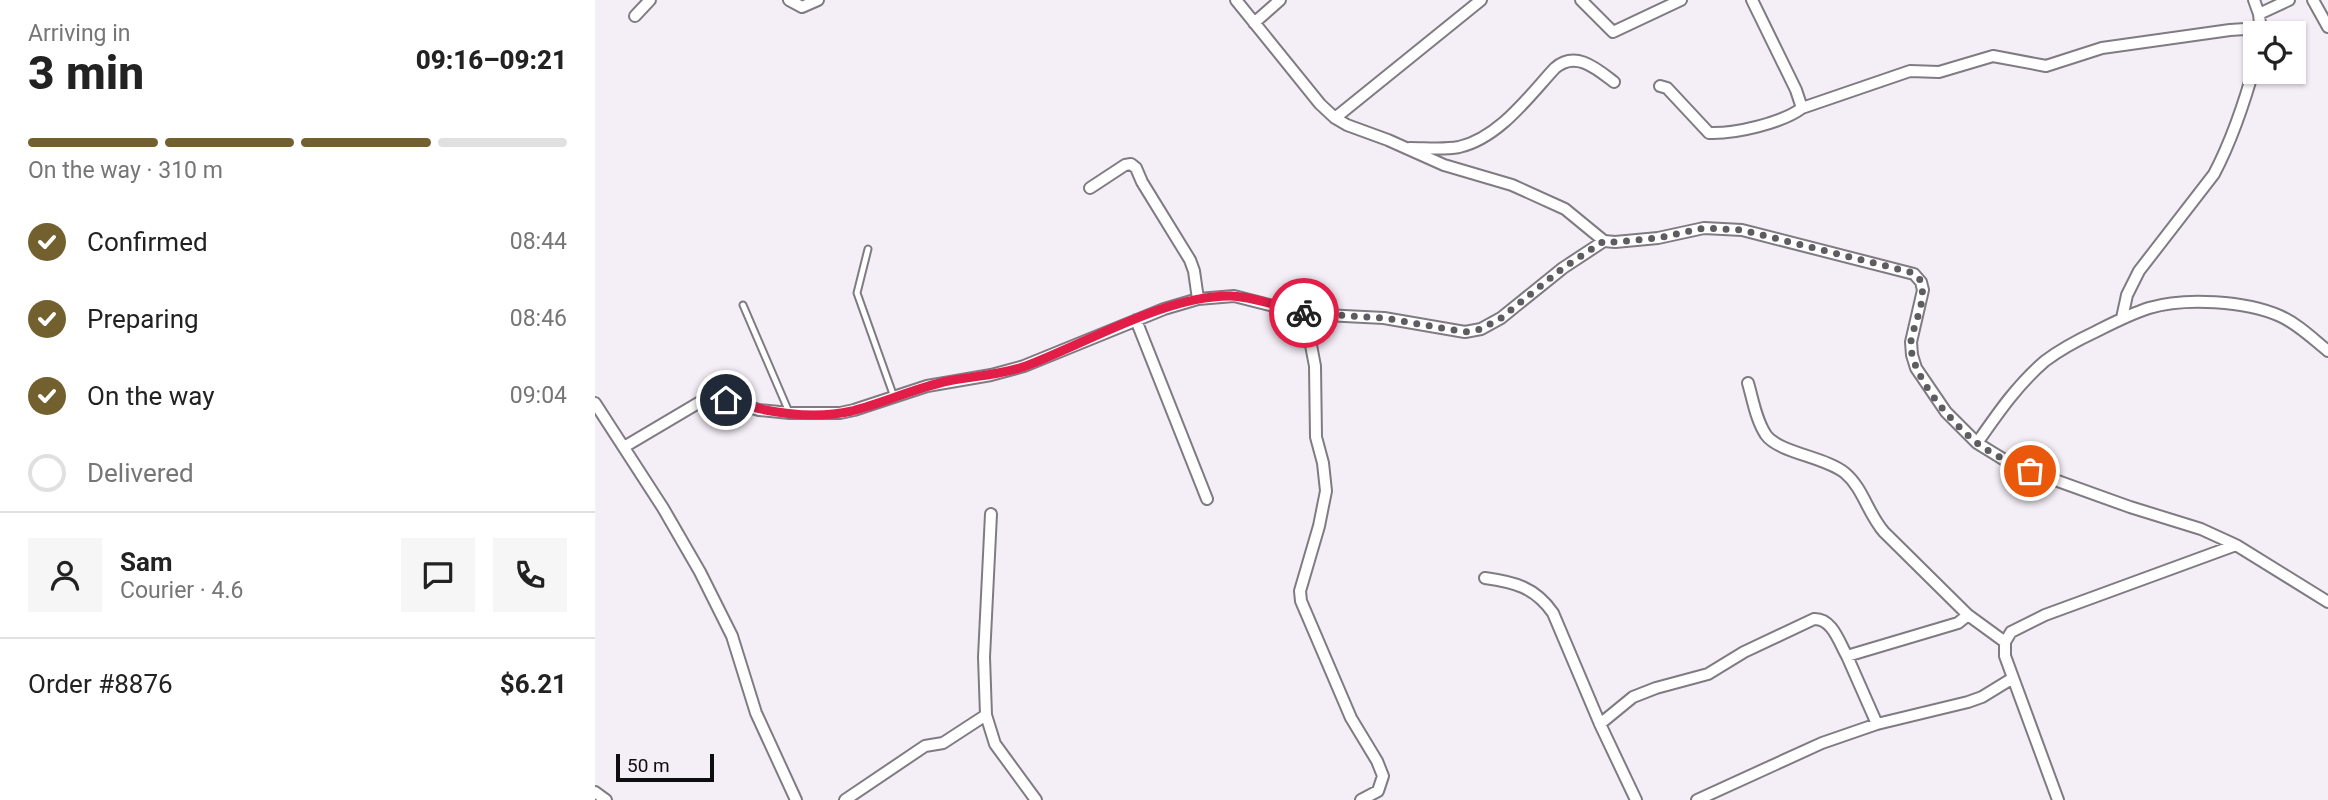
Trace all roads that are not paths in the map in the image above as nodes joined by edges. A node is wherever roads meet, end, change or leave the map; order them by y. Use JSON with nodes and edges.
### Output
{"nodes":[{"id":1,"x":650,"y":0,"type":"edge"},
{"id":2,"x":789,"y":0,"type":"edge"},
{"id":3,"x":818,"y":0,"type":"edge"},
{"id":4,"x":1236,"y":0,"type":"edge"},
{"id":5,"x":1280,"y":0,"type":"edge"},
{"id":6,"x":1481,"y":0,"type":"edge"},
{"id":7,"x":1581,"y":0,"type":"edge"},
{"id":8,"x":1681,"y":0,"type":"edge"},
{"id":9,"x":1752,"y":0,"type":"edge"},
{"id":10,"x":2254,"y":0,"type":"edge"},
{"id":11,"x":2289,"y":0,"type":"edge"},
{"id":12,"x":2313,"y":0,"type":"edge"},
{"id":13,"x":2259,"y":14,"type":"junction"},
{"id":14,"x":635,"y":16,"type":"dead end"},
{"id":15,"x":2260,"y":21,"type":"edge"},
{"id":16,"x":1254,"y":23,"type":"junction"},
{"id":17,"x":2328,"y":27,"type":"edge"},
{"id":18,"x":2243,"y":30,"type":"edge"},
{"id":19,"x":1614,"y":82,"type":"dead end"},
{"id":20,"x":2249,"y":84,"type":"edge"},
{"id":21,"x":1660,"y":86,"type":"dead end"},
{"id":22,"x":1802,"y":108,"type":"junction"},
{"id":23,"x":1335,"y":118,"type":"junction"},
{"id":24,"x":1404,"y":148,"type":"junction"},
{"id":25,"x":1090,"y":188,"type":"dead end"},
{"id":26,"x":1604,"y":241,"type":"junction"},
{"id":27,"x":868,"y":250,"type":"dead end"},
{"id":28,"x":1198,"y":299,"type":"junction"},
{"id":29,"x":743,"y":305,"type":"dead end"},
{"id":30,"x":1305,"y":314,"type":"junction"},
{"id":31,"x":2122,"y":318,"type":"junction"},
{"id":32,"x":1136,"y":320,"type":"junction"},
{"id":33,"x":2328,"y":351,"type":"edge"},
{"id":34,"x":1748,"y":383,"type":"dead end"},
{"id":35,"x":894,"y":397,"type":"junction"},
{"id":36,"x":597,"y":409,"type":"edge"},
{"id":37,"x":790,"y":413,"type":"junction"},
{"id":38,"x":1977,"y":443,"type":"junction"},
{"id":39,"x":624,"y":447,"type":"junction"},
{"id":40,"x":1207,"y":499,"type":"dead end"},
{"id":41,"x":991,"y":513,"type":"dead end"},
{"id":42,"x":2236,"y":545,"type":"junction"},
{"id":43,"x":1485,"y":578,"type":"dead end"},
{"id":44,"x":2328,"y":602,"type":"edge"},
{"id":45,"x":1968,"y":615,"type":"junction"},
{"id":46,"x":2004,"y":642,"type":"junction"},
{"id":47,"x":1847,"y":656,"type":"junction"},
{"id":48,"x":2013,"y":678,"type":"junction"},
{"id":49,"x":986,"y":715,"type":"junction"},
{"id":50,"x":1600,"y":724,"type":"junction"},
{"id":51,"x":1877,"y":724,"type":"junction"},
{"id":52,"x":595,"y":792,"type":"edge"},
{"id":53,"x":606,"y":800,"type":"edge"},
{"id":54,"x":796,"y":800,"type":"edge"},
{"id":55,"x":845,"y":800,"type":"edge"},
{"id":56,"x":1036,"y":800,"type":"edge"},
{"id":57,"x":1361,"y":800,"type":"edge"},
{"id":58,"x":1636,"y":800,"type":"edge"},
{"id":59,"x":1697,"y":800,"type":"edge"},
{"id":60,"x":2058,"y":800,"type":"edge"}],
"edges":[{"from":1,"to":14,"type":"street"},
{"from":2,"to":3,"type":"street"},
{"from":4,"to":16,"type":"street"},
{"from":5,"to":16,"type":"street"},
{"from":6,"to":23,"type":"street"},
{"from":7,"to":8,"type":"street"},
{"from":9,"to":22,"type":"street"},
{"from":10,"to":13,"type":"street"},
{"from":11,"to":13,"type":"street"},
{"from":12,"to":17,"type":"street"},
{"from":13,"to":15,"type":"street"},
{"from":16,"to":23,"type":"street"},
{"from":18,"to":22,"type":"street"},
{"from":19,"to":24,"type":"street"},
{"from":20,"to":31,"type":"street"},
{"from":21,"to":22,"type":"street"},
{"from":23,"to":24,"type":"street"},
{"from":24,"to":26,"type":"street"},
{"from":25,"to":28,"type":"street"},
{"from":26,"to":30,"type":"street"},
{"from":26,"to":38,"type":"street"},
{"from":27,"to":35,"type":"lane"},
{"from":28,"to":30,"type":"street"},
{"from":28,"to":32,"type":"street"},
{"from":29,"to":37,"type":"lane"},
{"from":30,"to":57,"type":"street"},
{"from":31,"to":33,"type":"street"},
{"from":31,"to":38,"type":"street"},
{"from":32,"to":35,"type":"street"},
{"from":32,"to":40,"type":"street"},
{"from":34,"to":45,"type":"street"},
{"from":35,"to":37,"type":"street"},
{"from":36,"to":39,"type":"street"},
{"from":37,"to":39,"type":"street"},
{"from":38,"to":42,"type":"street"},
{"from":39,"to":54,"type":"street"},
{"from":41,"to":49,"type":"street"},
{"from":42,"to":44,"type":"street"},
{"from":42,"to":46,"type":"street"},
{"from":43,"to":50,"type":"street"},
{"from":45,"to":46,"type":"street"},
{"from":45,"to":47,"type":"street"},
{"from":46,"to":48,"type":"street"},
{"from":47,"to":50,"type":"street"},
{"from":47,"to":51,"type":"street"},
{"from":48,"to":51,"type":"street"},
{"from":48,"to":60,"type":"street"},
{"from":49,"to":55,"type":"street"},
{"from":49,"to":56,"type":"street"},
{"from":50,"to":58,"type":"street"},
{"from":51,"to":59,"type":"street"},
{"from":52,"to":53,"type":"street"}]}
